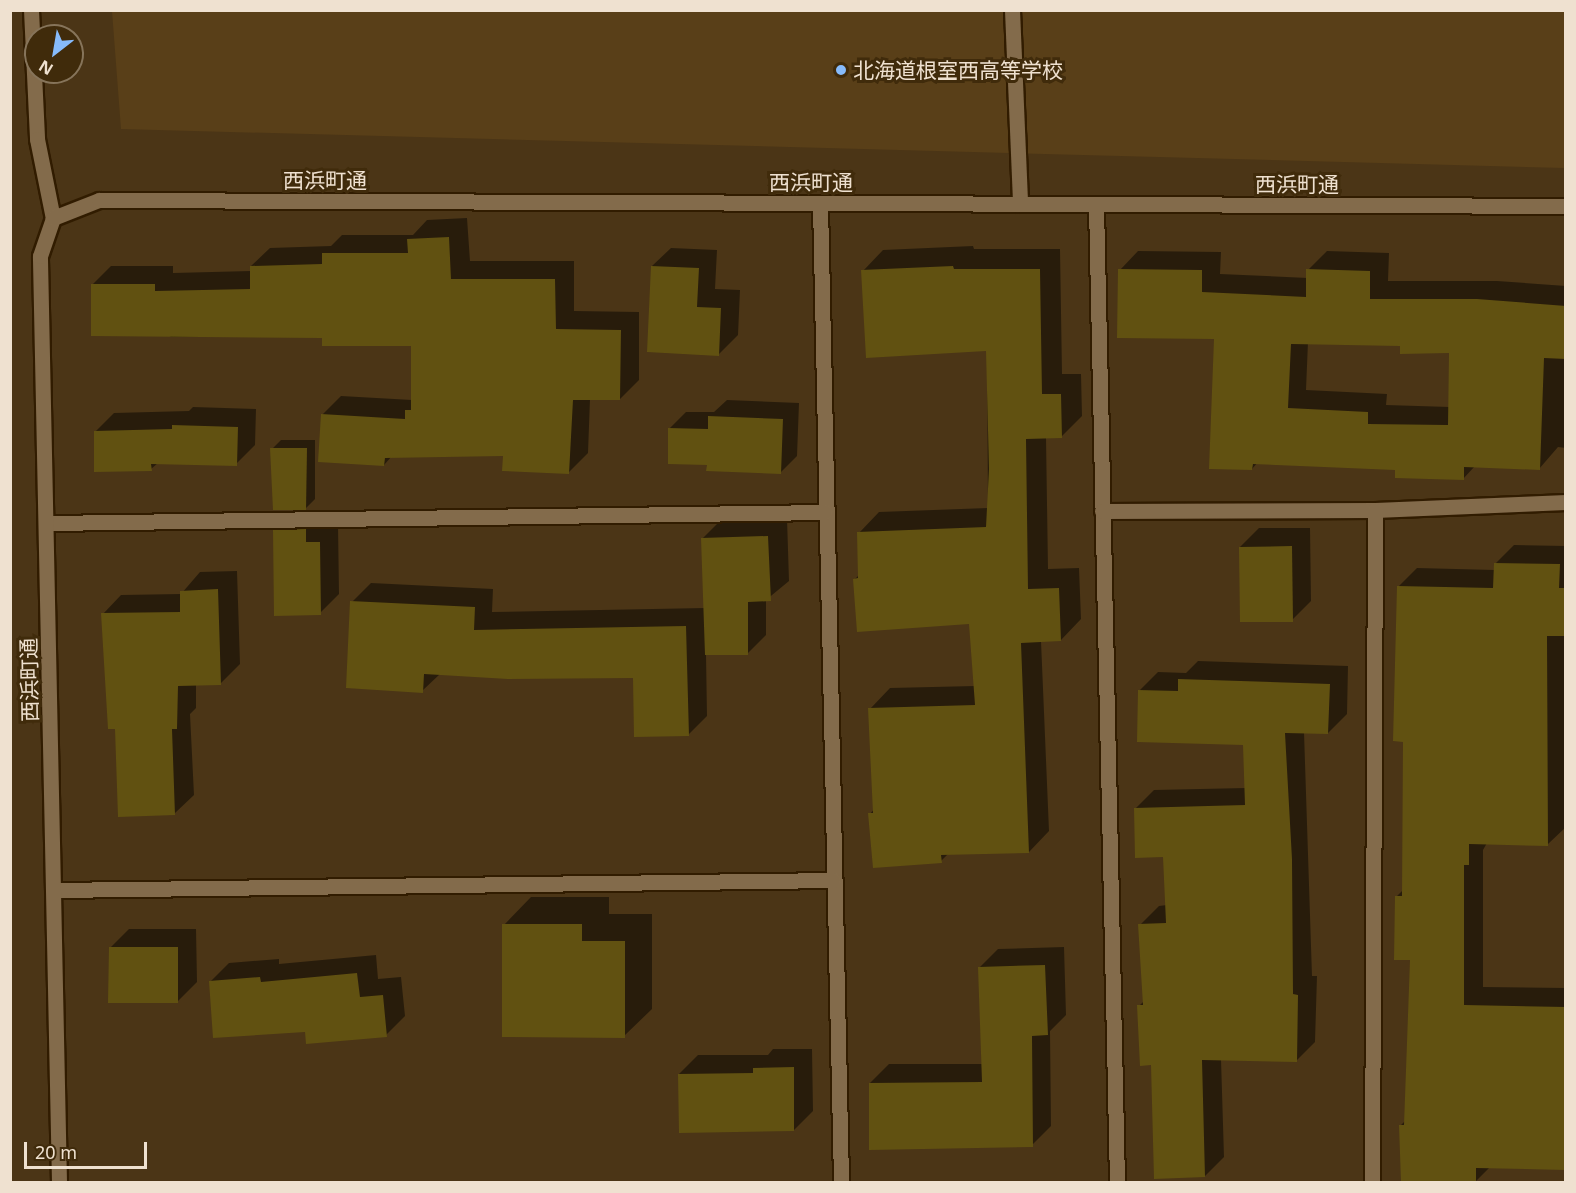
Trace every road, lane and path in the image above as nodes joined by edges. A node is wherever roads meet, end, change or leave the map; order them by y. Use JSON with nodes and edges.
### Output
{"nodes":[{"id":1,"x":31,"y":10,"type":"edge"},
{"id":2,"x":1012,"y":10,"type":"edge"},
{"id":3,"x":820,"y":203,"type":"junction"},
{"id":4,"x":1020,"y":204,"type":"junction"},
{"id":5,"x":1096,"y":204,"type":"junction"},
{"id":6,"x":1566,"y":206,"type":"edge"},
{"id":7,"x":53,"y":219,"type":"junction"},
{"id":8,"x":1566,"y":502,"type":"edge"},
{"id":9,"x":1375,"y":510,"type":"junction"},
{"id":10,"x":1102,"y":511,"type":"junction"},
{"id":11,"x":825,"y":512,"type":"junction"},
{"id":12,"x":48,"y":523,"type":"junction"},
{"id":13,"x":833,"y":880,"type":"junction"},
{"id":14,"x":53,"y":890,"type":"junction"},
{"id":15,"x":59,"y":1182,"type":"edge"},
{"id":16,"x":841,"y":1182,"type":"edge"},
{"id":17,"x":1117,"y":1182,"type":"edge"},
{"id":18,"x":1372,"y":1182,"type":"edge"}],
"edges":[{"from":1,"to":7,"type":"street"},
{"from":2,"to":4,"type":"street"},
{"from":3,"to":4,"type":"street","name":"西浜町通"},
{"from":3,"to":7,"type":"street","name":"西浜町通"},
{"from":3,"to":11,"type":"street"},
{"from":4,"to":5,"type":"street","name":"西浜町通"},
{"from":5,"to":6,"type":"street","name":"西浜町通"},
{"from":5,"to":10,"type":"street"},
{"from":7,"to":12,"type":"street","name":"西浜町通"},
{"from":8,"to":9,"type":"street"},
{"from":9,"to":10,"type":"street"},
{"from":9,"to":18,"type":"street"},
{"from":10,"to":17,"type":"street"},
{"from":11,"to":12,"type":"street"},
{"from":11,"to":13,"type":"street"},
{"from":12,"to":14,"type":"street","name":"西浜町通"},
{"from":13,"to":14,"type":"street"},
{"from":13,"to":16,"type":"street"},
{"from":14,"to":15,"type":"street","name":"西浜町通"}]}
